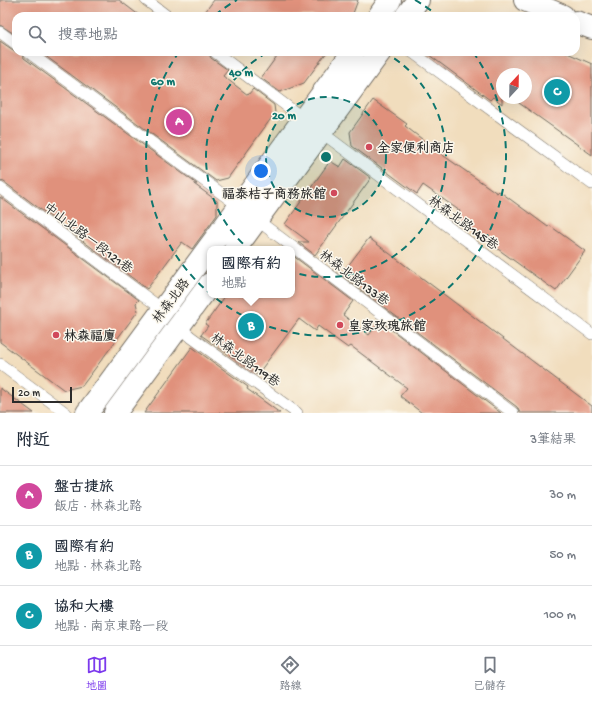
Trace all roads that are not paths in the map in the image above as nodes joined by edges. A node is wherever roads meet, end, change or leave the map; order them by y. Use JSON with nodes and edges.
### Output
{"nodes":[{"id":1,"x":146,"y":0,"type":"edge"},
{"id":2,"x":390,"y":0,"type":"edge"},
{"id":3,"x":418,"y":0,"type":"edge"},
{"id":4,"x":525,"y":0,"type":"edge"},
{"id":5,"x":162,"y":12,"type":"edge"},
{"id":6,"x":382,"y":12,"type":"edge"},
{"id":7,"x":409,"y":12,"type":"edge"},
{"id":8,"x":554,"y":12,"type":"edge"},
{"id":9,"x":580,"y":24,"type":"edge"},
{"id":10,"x":592,"y":28,"type":"edge"},
{"id":11,"x":0,"y":32,"type":"edge"},
{"id":12,"x":12,"y":41,"type":"edge"},
{"id":13,"x":33,"y":56,"type":"edge"},
{"id":14,"x":220,"y":56,"type":"edge"},
{"id":15,"x":351,"y":56,"type":"edge"},
{"id":16,"x":376,"y":56,"type":"edge"},
{"id":17,"x":417,"y":56,"type":"edge"},
{"id":18,"x":313,"y":126,"type":"junction"},
{"id":19,"x":592,"y":184,"type":"edge"},
{"id":20,"x":0,"y":188,"type":"edge"},
{"id":21,"x":248,"y":213,"type":"junction"},
{"id":22,"x":218,"y":246,"type":"edge"},
{"id":23,"x":236,"y":246,"type":"edge"},
{"id":24,"x":292,"y":246,"type":"edge"},
{"id":25,"x":295,"y":248,"type":"edge"},
{"id":26,"x":207,"y":259,"type":"edge"},
{"id":27,"x":207,"y":288,"type":"edge"},
{"id":28,"x":162,"y":309,"type":"junction"},
{"id":29,"x":179,"y":326,"type":"junction"},
{"id":30,"x":592,"y":334,"type":"edge"},
{"id":31,"x":0,"y":364,"type":"edge"},
{"id":32,"x":66,"y":413,"type":"edge"},
{"id":33,"x":87,"y":413,"type":"edge"},
{"id":34,"x":116,"y":413,"type":"edge"},
{"id":35,"x":296,"y":413,"type":"edge"},
{"id":36,"x":513,"y":413,"type":"edge"}],
"edges":[{"from":1,"to":5,"type":"lane"},
{"from":2,"to":6,"type":"street"},
{"from":3,"to":7,"type":"street"},
{"from":4,"to":8,"type":"street"},
{"from":9,"to":10,"type":"street"},
{"from":11,"to":12,"type":"lane"},
{"from":13,"to":21,"type":"lane","name":"林森北路133巷"},
{"from":14,"to":18,"type":"lane","name":"林森北路145巷"},
{"from":15,"to":18,"type":"street","name":"林森北路"},
{"from":16,"to":18,"type":"street","name":"林森北路"},
{"from":17,"to":19,"type":"lane"},
{"from":18,"to":21,"type":"street","name":"林森北路"},
{"from":18,"to":30,"type":"lane","name":"林森北路145巷"},
{"from":20,"to":28,"type":"lane","name":"中山北路一段121巷"},
{"from":21,"to":22,"type":"street","name":"林森北路"},
{"from":21,"to":23,"type":"street","name":"林森北路"},
{"from":21,"to":24,"type":"lane","name":"林森北路133巷"},
{"from":25,"to":36,"type":"lane","name":"林森北路133巷"},
{"from":26,"to":28,"type":"street","name":"林森北路"},
{"from":27,"to":29,"type":"street","name":"林森北路"},
{"from":28,"to":33,"type":"street","name":"林森北路"},
{"from":29,"to":34,"type":"street","name":"林森北路"},
{"from":29,"to":35,"type":"lane","name":"林森北路119巷"},
{"from":31,"to":32,"type":"lane"}]}
